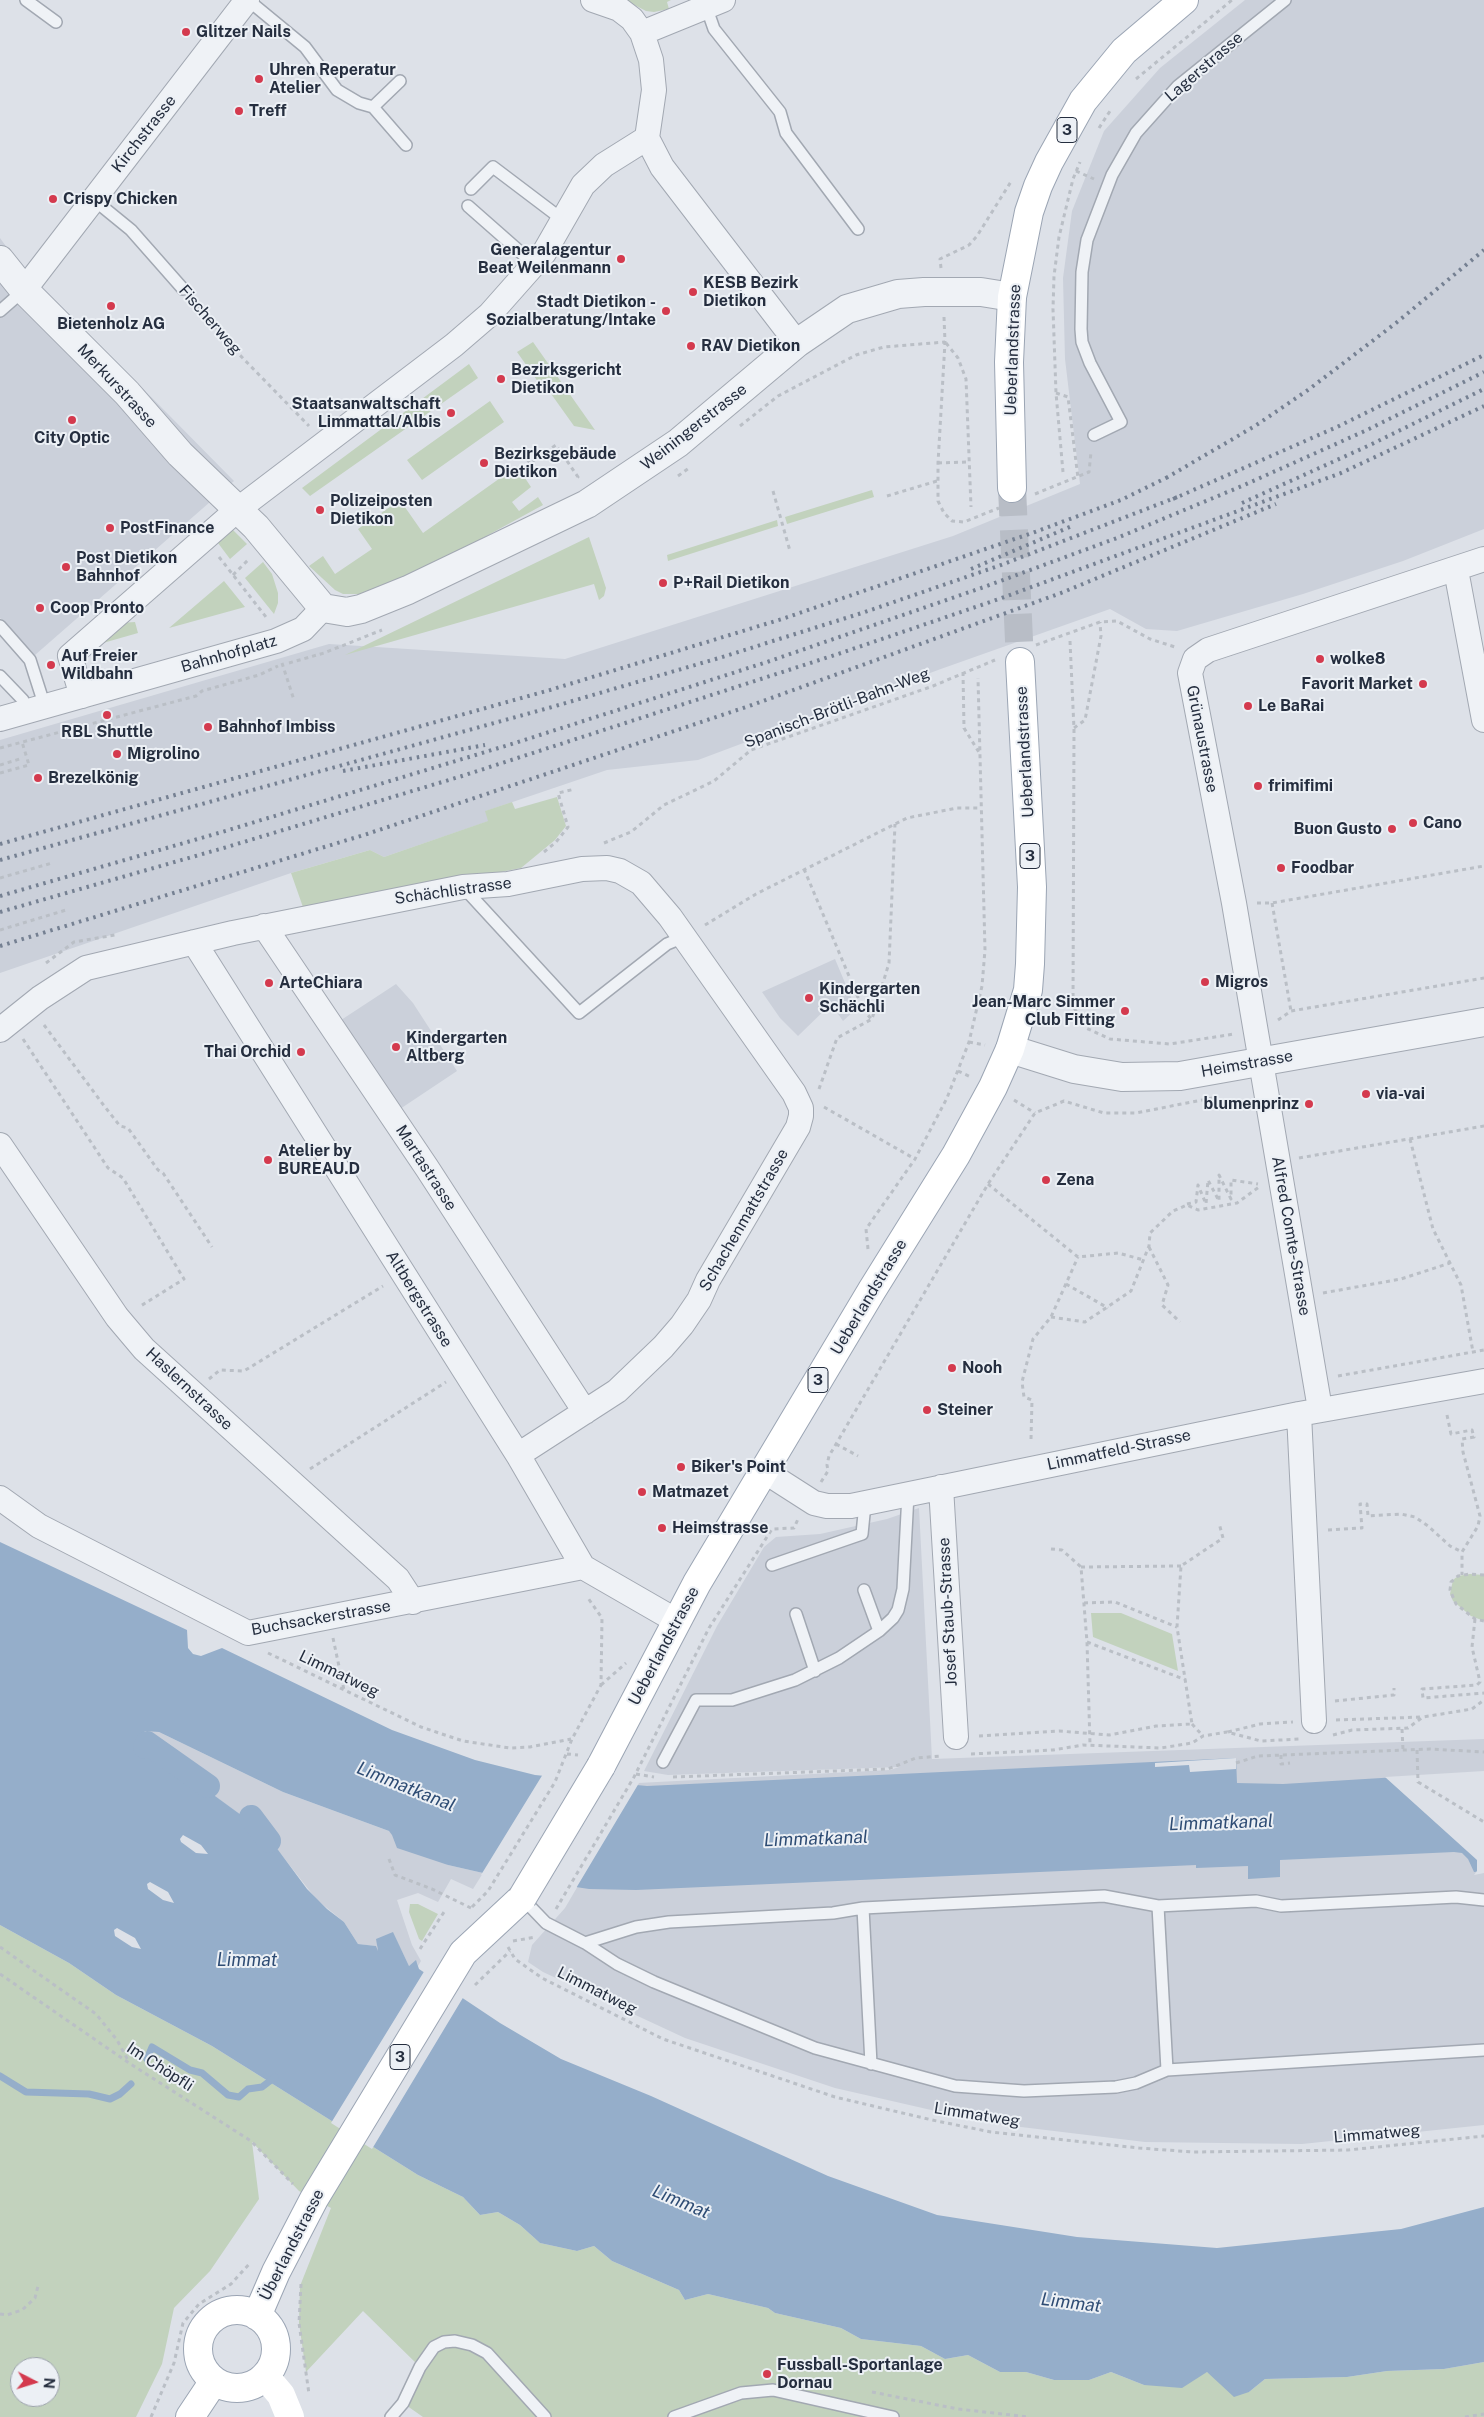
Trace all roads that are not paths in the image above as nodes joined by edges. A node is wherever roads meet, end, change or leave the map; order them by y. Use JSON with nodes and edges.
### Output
{"nodes":[{"id":1,"x":26,"y":0,"type":"edge"},
{"id":2,"x":248,"y":0,"type":"edge"},
{"id":3,"x":593,"y":0,"type":"edge"},
{"id":4,"x":1184,"y":0,"type":"edge"},
{"id":5,"x":1284,"y":0,"type":"edge"},
{"id":6,"x":714,"y":3,"type":"edge"},
{"id":7,"x":56,"y":22,"type":"dead end"},
{"id":8,"x":642,"y":33,"type":"junction"},
{"id":9,"x":400,"y":81,"type":"dead end"},
{"id":10,"x":373,"y":107,"type":"junction"},
{"id":11,"x":647,"y":138,"type":"junction"},
{"id":12,"x":406,"y":145,"type":"dead end"},
{"id":13,"x":471,"y":189,"type":"dead end"},
{"id":14,"x":94,"y":199,"type":"junction"},
{"id":15,"x":468,"y":206,"type":"dead end"},
{"id":16,"x":562,"y":220,"type":"junction"},
{"id":17,"x":858,"y":229,"type":"dead end"},
{"id":18,"x":0,"y":260,"type":"edge"},
{"id":19,"x":535,"y":264,"type":"junction"},
{"id":20,"x":183,"y":289,"type":"road end"},
{"id":21,"x":24,"y":290,"type":"junction"},
{"id":22,"x":1012,"y":297,"type":"junction"},
{"id":23,"x":0,"y":311,"type":"edge"},
{"id":24,"x":797,"y":342,"type":"junction"},
{"id":25,"x":1094,"y":435,"type":"road end"},
{"id":26,"x":1012,"y":488,"type":"tunnel mouth"},
{"id":27,"x":237,"y":510,"type":"junction"},
{"id":28,"x":1484,"y":560,"type":"edge"},
{"id":29,"x":1456,"y":570,"type":"junction"},
{"id":30,"x":323,"y":608,"type":"junction"},
{"id":31,"x":0,"y":626,"type":"edge"},
{"id":32,"x":1020,"y":662,"type":"tunnel mouth"},
{"id":33,"x":0,"y":676,"type":"edge"},
{"id":34,"x":82,"y":696,"type":"junction"},
{"id":35,"x":15,"y":712,"type":"edge"},
{"id":36,"x":1484,"y":720,"type":"edge"},
{"id":37,"x":463,"y":887,"type":"junction"},
{"id":38,"x":264,"y":926,"type":"junction"},
{"id":39,"x":684,"y":938,"type":"junction"},
{"id":40,"x":194,"y":942,"type":"junction"},
{"id":41,"x":4,"y":1020,"type":"edge"},
{"id":42,"x":1484,"y":1022,"type":"edge"},
{"id":43,"x":1010,"y":1049,"type":"junction"},
{"id":44,"x":1260,"y":1063,"type":"junction"},
{"id":45,"x":0,"y":1145,"type":"edge"},
{"id":46,"x":1484,"y":1381,"type":"edge"},
{"id":47,"x":1310,"y":1411,"type":"junction"},
{"id":48,"x":585,"y":1412,"type":"junction"},
{"id":49,"x":518,"y":1455,"type":"junction"},
{"id":50,"x":764,"y":1471,"type":"junction"},
{"id":51,"x":941,"y":1487,"type":"junction"},
{"id":52,"x":908,"y":1494,"type":"junction"},
{"id":53,"x":0,"y":1498,"type":"edge"},
{"id":54,"x":865,"y":1504,"type":"junction"},
{"id":55,"x":772,"y":1565,"type":"dead end"},
{"id":56,"x":583,"y":1567,"type":"junction"},
{"id":57,"x":864,"y":1590,"type":"dead end"},
{"id":58,"x":413,"y":1602,"type":"junction"},
{"id":59,"x":796,"y":1614,"type":"dead end"},
{"id":60,"x":675,"y":1620,"type":"junction"},
{"id":61,"x":879,"y":1631,"type":"junction"},
{"id":62,"x":815,"y":1671,"type":"junction"},
{"id":63,"x":1313,"y":1732,"type":"road end"},
{"id":64,"x":955,"y":1749,"type":"road end"},
{"id":65,"x":662,"y":1762,"type":"dead end"},
{"id":66,"x":522,"y":1898,"type":"junction"},
{"id":67,"x":1484,"y":1900,"type":"edge"},
{"id":68,"x":1158,"y":1906,"type":"junction"},
{"id":69,"x":863,"y":1908,"type":"junction"},
{"id":70,"x":585,"y":1943,"type":"junction"},
{"id":71,"x":1484,"y":2050,"type":"edge"},
{"id":72,"x":871,"y":2064,"type":"junction"},
{"id":73,"x":1167,"y":2070,"type":"junction"},
{"id":74,"x":328,"y":2175,"type":"joint"},
{"id":75,"x":257,"y":2316,"type":"junction"},
{"id":76,"x":265,"y":2376,"type":"junction"},
{"id":77,"x":214,"y":2381,"type":"junction"},
{"id":78,"x":300,"y":2410,"type":"edge"},
{"id":79,"x":190,"y":2417,"type":"edge"},
{"id":80,"x":391,"y":2417,"type":"edge"},
{"id":81,"x":545,"y":2417,"type":"edge"},
{"id":82,"x":674,"y":2417,"type":"edge"},
{"id":83,"x":893,"y":2417,"type":"edge"}],
"edges":[{"from":1,"to":7,"type":"lane"},
{"from":2,"to":10,"type":"lane"},
{"from":2,"to":14,"type":"street","name":"Kirchstrasse"},
{"from":3,"to":8,"type":"street"},
{"from":4,"to":22,"type":"main road","name":"Ueberlandstrasse","number":"3"},
{"from":5,"to":25,"type":"lane","name":"Lagerstrasse"},
{"from":6,"to":8,"type":"street"},
{"from":6,"to":17,"type":"lane"},
{"from":8,"to":11,"type":"street"},
{"from":9,"to":10,"type":"lane"},
{"from":10,"to":12,"type":"lane"},
{"from":11,"to":16,"type":"street"},
{"from":11,"to":24,"type":"street"},
{"from":13,"to":16,"type":"lane"},
{"from":14,"to":20,"type":"lane","name":"Fischerweg"},
{"from":14,"to":21,"type":"street","name":"Kirchstrasse"},
{"from":15,"to":19,"type":"lane"},
{"from":16,"to":19,"type":"street"},
{"from":18,"to":21,"type":"street","name":"Merkurstrasse"},
{"from":19,"to":27,"type":"street"},
{"from":21,"to":23,"type":"lane","name":"Kirchstrasse"},
{"from":21,"to":27,"type":"street","name":"Merkurstrasse"},
{"from":22,"to":24,"type":"street","name":"Weiningerstrasse"},
{"from":22,"to":26,"type":"main road","name":"Ueberlandstrasse","number":"3"},
{"from":24,"to":30,"type":"street","name":"Weiningerstrasse"},
{"from":27,"to":30,"type":"street"},
{"from":27,"to":34,"type":"street"},
{"from":28,"to":29,"type":"street"},
{"from":29,"to":36,"type":"street"},
{"from":29,"to":44,"type":"street","name":"Grünaustrasse"},
{"from":30,"to":34,"type":"street","name":"Bahnhofplatz"},
{"from":31,"to":35,"type":"lane"},
{"from":32,"to":43,"type":"main road","name":"Ueberlandstrasse","number":"3"},
{"from":33,"to":35,"type":"lane"},
{"from":34,"to":35,"type":"street","name":"Bahnhofplatz"},
{"from":37,"to":38,"type":"street","name":"Schächlistrasse"},
{"from":37,"to":39,"type":"street","name":"Schächlistrasse"},
{"from":37,"to":39,"type":"lane"},
{"from":38,"to":40,"type":"street","name":"Schächlistrasse"},
{"from":38,"to":48,"type":"street","name":"Martastrasse"},
{"from":39,"to":48,"type":"street","name":"Schachenmattstrasse"},
{"from":40,"to":41,"type":"street"},
{"from":40,"to":49,"type":"street","name":"Altbergstrasse"},
{"from":42,"to":44,"type":"street","name":"Heimstrasse"},
{"from":43,"to":44,"type":"street","name":"Heimstrasse"},
{"from":43,"to":50,"type":"main road","name":"Ueberlandstrasse","number":"3"},
{"from":44,"to":47,"type":"street","name":"Alfred Comte-Strasse"},
{"from":45,"to":58,"type":"street","name":"Haslernstrasse"},
{"from":46,"to":47,"type":"street","name":"Limmatfeld-Strasse"},
{"from":47,"to":51,"type":"street","name":"Limmatfeld-Strasse"},
{"from":47,"to":63,"type":"street","name":"Alfred Comte-Strasse"},
{"from":48,"to":49,"type":"street","name":"Schachenmattstrasse"},
{"from":49,"to":56,"type":"street","name":"Altbergstrasse"},
{"from":50,"to":54,"type":"street","name":"Limmatfeld-Strasse"},
{"from":50,"to":60,"type":"main road","name":"Ueberlandstrasse","number":"3"},
{"from":51,"to":52,"type":"street","name":"Limmatfeld-Strasse"},
{"from":51,"to":64,"type":"street","name":"Josef Staub-Strasse"},
{"from":52,"to":54,"type":"street","name":"Limmatfeld-Strasse"},
{"from":52,"to":61,"type":"lane"},
{"from":53,"to":58,"type":"street","name":"Buchsackerstrasse"},
{"from":54,"to":55,"type":"lane"},
{"from":56,"to":58,"type":"street","name":"Buchsackerstrasse"},
{"from":56,"to":60,"type":"street","name":"Altbergstrasse"},
{"from":57,"to":61,"type":"lane"},
{"from":59,"to":62,"type":"lane"},
{"from":60,"to":66,"type":"main road","name":"Ueberlandstrasse","number":"3","bridge":true},
{"from":61,"to":62,"type":"lane"},
{"from":62,"to":65,"type":"lane"},
{"from":66,"to":70,"type":"lane"},
{"from":66,"to":74,"type":"main road","name":"Ueberlandstrasse","number":"3"},
{"from":67,"to":68,"type":"lane"},
{"from":68,"to":69,"type":"lane"},
{"from":68,"to":73,"type":"lane"},
{"from":69,"to":70,"type":"lane"},
{"from":69,"to":72,"type":"lane"},
{"from":70,"to":72,"type":"lane"},
{"from":71,"to":73,"type":"lane"},
{"from":72,"to":73,"type":"lane"},
{"from":74,"to":75,"type":"main road","name":"Überlandstrasse","number":"3"},
{"from":75,"to":76,"type":"main road","name":"Überlandstrasse"},
{"from":75,"to":77,"type":"main road","name":"Überlandstrasse"},
{"from":76,"to":77,"type":"main road"},
{"from":76,"to":78,"type":"main road"},
{"from":77,"to":79,"type":"main road"},
{"from":80,"to":81,"type":"lane"},
{"from":82,"to":83,"type":"lane"}]}
